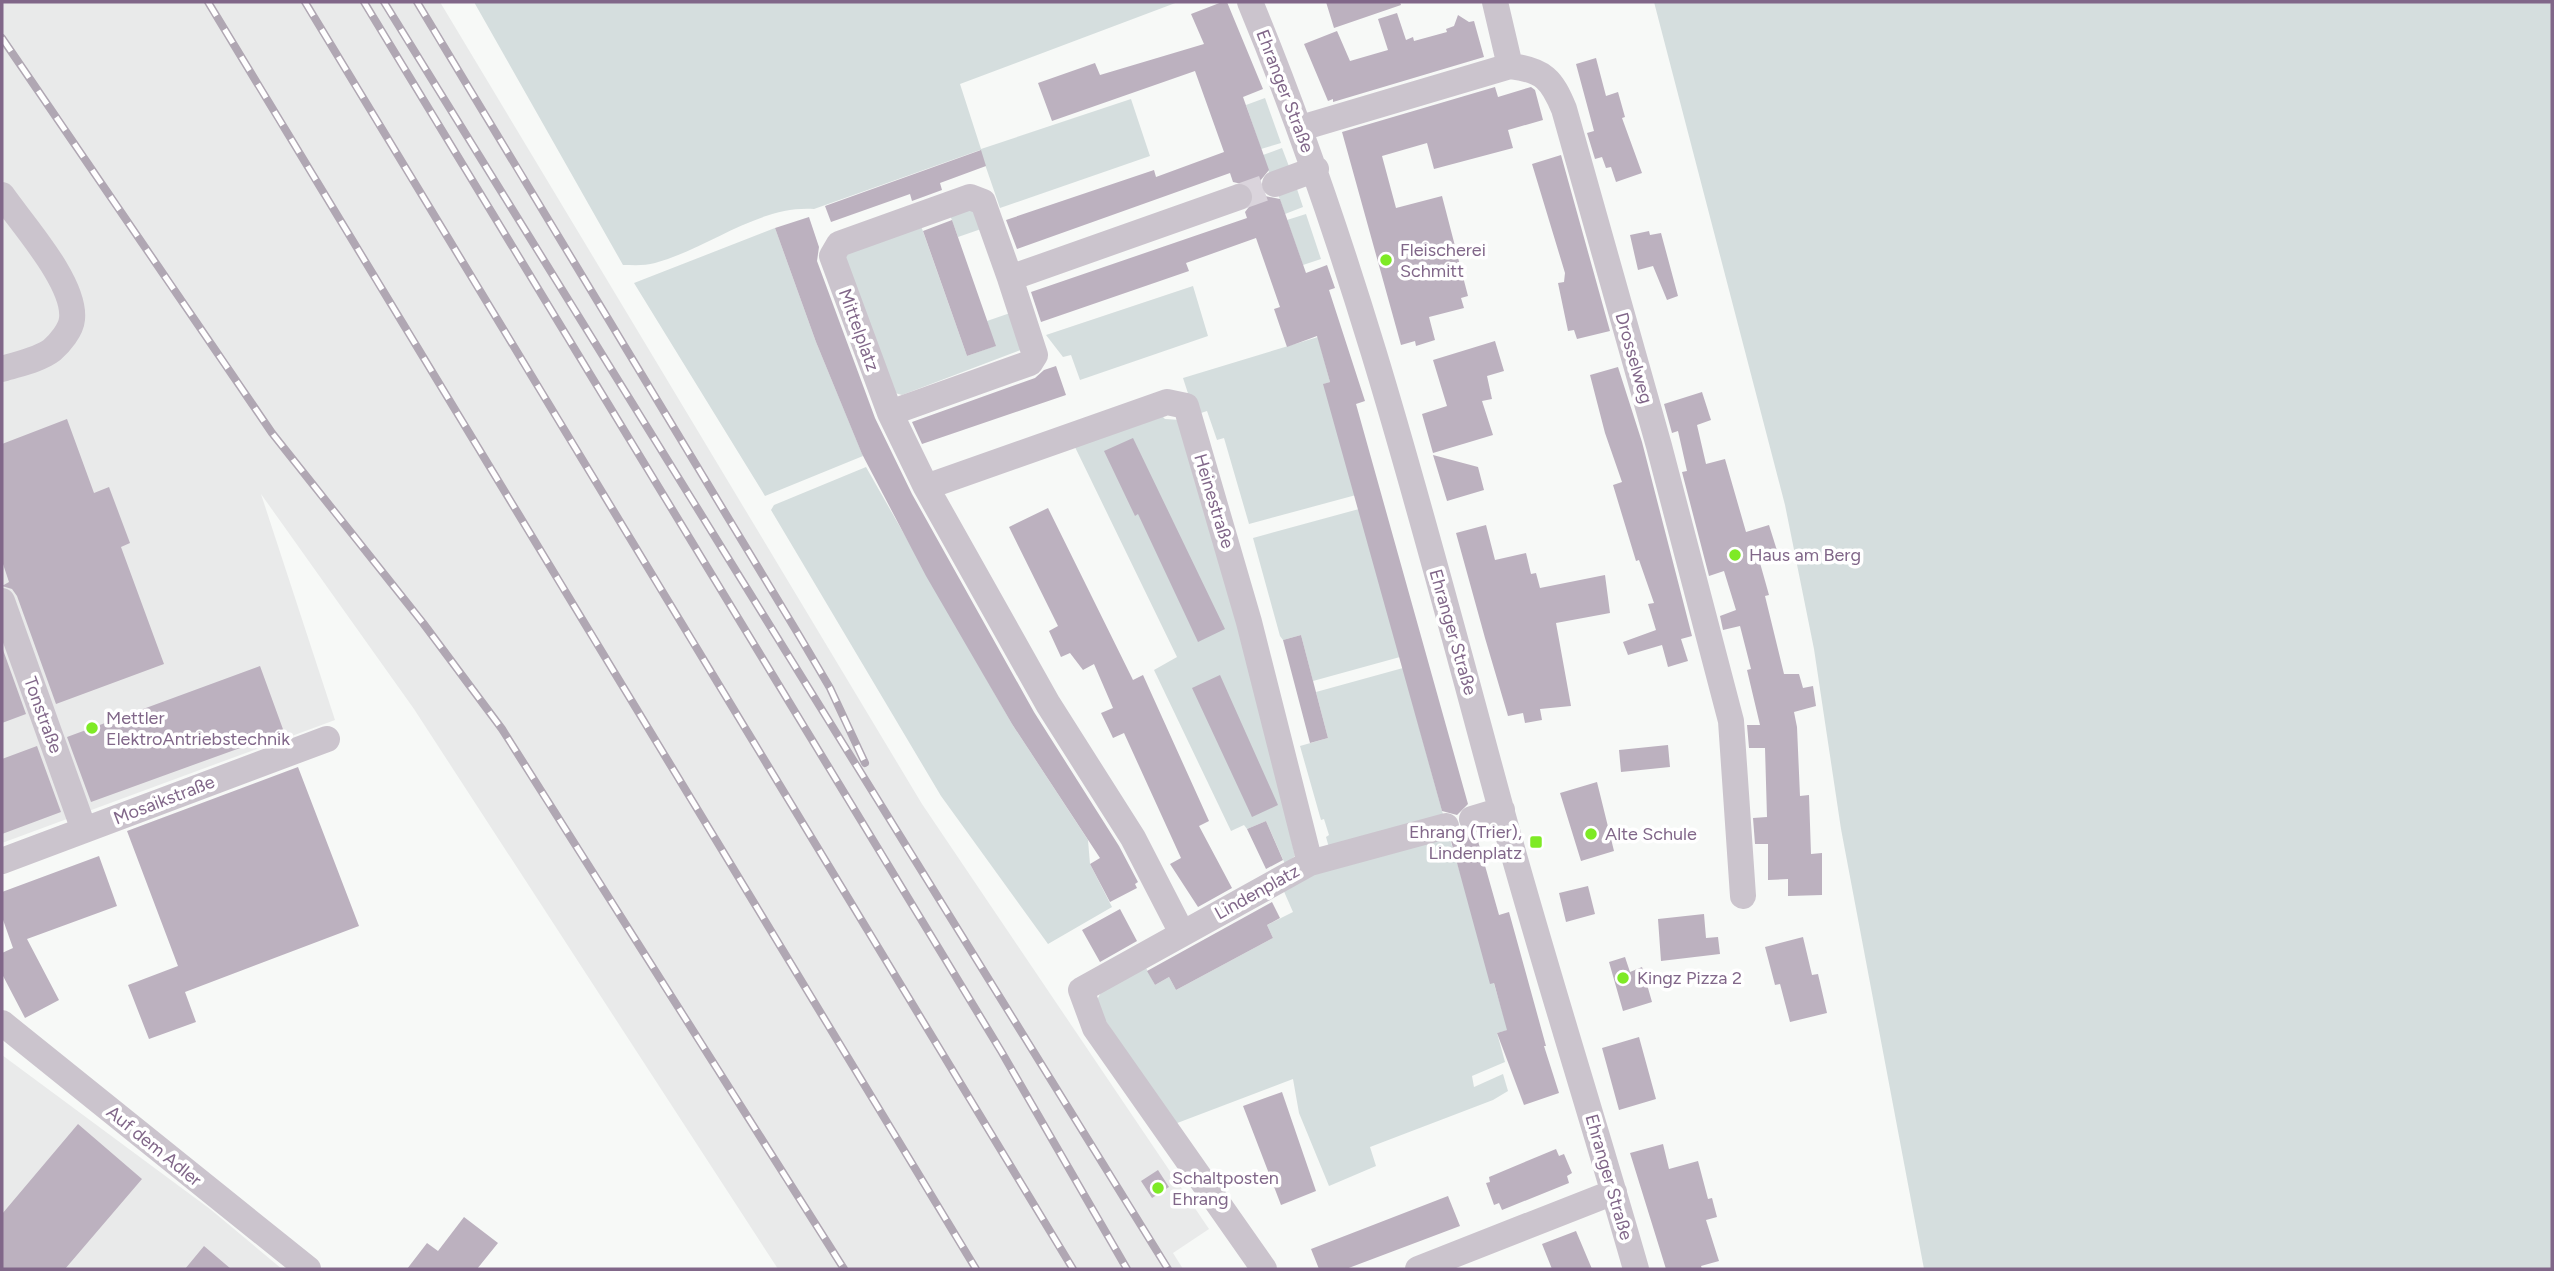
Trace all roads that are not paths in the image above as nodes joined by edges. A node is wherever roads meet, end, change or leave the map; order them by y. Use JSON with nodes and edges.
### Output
{"nodes":[{"id":1,"x":1250,"y":2,"type":"edge"},
{"id":2,"x":1495,"y":2,"type":"edge"},
{"id":3,"x":1510,"y":66,"type":"junction"},
{"id":4,"x":1301,"y":128,"type":"junction"},
{"id":5,"x":1316,"y":169,"type":"junction"},
{"id":6,"x":1275,"y":184,"type":"tunnel mouth"},
{"id":7,"x":2,"y":195,"type":"edge"},
{"id":8,"x":1238,"y":197,"type":"tunnel mouth"},
{"id":9,"x":1010,"y":278,"type":"junction"},
{"id":10,"x":2,"y":369,"type":"edge"},
{"id":11,"x":890,"y":413,"type":"junction"},
{"id":12,"x":926,"y":487,"type":"junction"},
{"id":13,"x":2,"y":601,"type":"edge"},
{"id":14,"x":327,"y":739,"type":"dead end"},
{"id":15,"x":1502,"y":810,"type":"junction"},
{"id":16,"x":1472,"y":819,"type":"dead end"},
{"id":17,"x":1447,"y":826,"type":"dead end"},
{"id":18,"x":84,"y":830,"type":"junction"},
{"id":19,"x":2,"y":861,"type":"edge"},
{"id":20,"x":1310,"y":863,"type":"junction"},
{"id":21,"x":1744,"y":896,"type":"dead end"},
{"id":22,"x":1182,"y":933,"type":"junction"},
{"id":23,"x":2,"y":1023,"type":"edge"},
{"id":24,"x":1614,"y":1192,"type":"junction"},
{"id":25,"x":308,"y":1269,"type":"edge"},
{"id":26,"x":1264,"y":1269,"type":"edge"},
{"id":27,"x":1418,"y":1269,"type":"edge"},
{"id":28,"x":1636,"y":1269,"type":"edge"}],
"edges":[{"from":1,"to":4,"type":"street","name":"Ehranger Straße"},
{"from":2,"to":3,"type":"street"},
{"from":3,"to":4,"type":"street"},
{"from":3,"to":21,"type":"street","name":"Drosselweg"},
{"from":4,"to":5,"type":"street","name":"Ehranger Straße"},
{"from":5,"to":6,"type":"street"},
{"from":5,"to":15,"type":"street","name":"Ehranger Straße"},
{"from":7,"to":10,"type":"street"},
{"from":8,"to":9,"type":"street"},
{"from":9,"to":11,"type":"street","name":"Mittelplatz"},
{"from":9,"to":11,"type":"street","name":"Mittelplatz"},
{"from":11,"to":12,"type":"street"},
{"from":12,"to":20,"type":"street","name":"Heinestraße"},
{"from":12,"to":22,"type":"street"},
{"from":13,"to":18,"type":"street","name":"Tonstraße"},
{"from":14,"to":18,"type":"street","name":"Mosaikstraße"},
{"from":15,"to":16,"type":"street"},
{"from":15,"to":24,"type":"street","name":"Ehranger Straße"},
{"from":17,"to":20,"type":"street","name":"Lindenplatz"},
{"from":18,"to":19,"type":"street","name":"Mosaikstraße"},
{"from":20,"to":22,"type":"street","name":"Lindenplatz"},
{"from":22,"to":26,"type":"street","name":"Lindenplatz"},
{"from":23,"to":25,"type":"street","name":"Auf dem Adler"},
{"from":24,"to":27,"type":"street"},
{"from":24,"to":28,"type":"street","name":"Ehranger Straße"}]}
